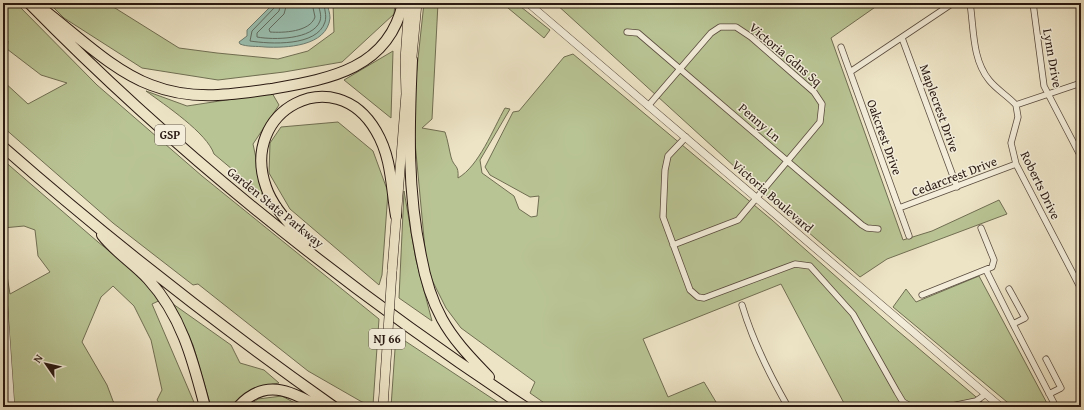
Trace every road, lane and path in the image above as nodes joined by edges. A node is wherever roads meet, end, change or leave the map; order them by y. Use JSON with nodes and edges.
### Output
{"nodes":[{"id":1,"x":29,"y":3,"type":"edge"},
{"id":2,"x":34,"y":3,"type":"edge"},
{"id":3,"x":403,"y":3,"type":"edge"},
{"id":4,"x":409,"y":3,"type":"edge"},
{"id":5,"x":417,"y":3,"type":"edge"},
{"id":6,"x":528,"y":3,"type":"edge"},
{"id":7,"x":953,"y":3,"type":"edge"},
{"id":8,"x":970,"y":3,"type":"edge"},
{"id":9,"x":1033,"y":3,"type":"edge"},
{"id":10,"x":627,"y":32,"type":"dead end"},
{"id":11,"x":902,"y":38,"type":"junction"},
{"id":12,"x":841,"y":47,"type":"dead end"},
{"id":13,"x":412,"y":60,"type":"junction"},
{"id":14,"x":681,"y":68,"type":"junction"},
{"id":15,"x":850,"y":72,"type":"junction"},
{"id":16,"x":1081,"y":83,"type":"edge"},
{"id":17,"x":406,"y":94,"type":"junction"},
{"id":18,"x":1048,"y":94,"type":"junction"},
{"id":19,"x":1016,"y":105,"type":"junction"},
{"id":20,"x":648,"y":106,"type":"junction"},
{"id":21,"x":686,"y":137,"type":"junction"},
{"id":22,"x":3,"y":147,"type":"edge"},
{"id":23,"x":1081,"y":157,"type":"edge"},
{"id":24,"x":788,"y":160,"type":"junction"},
{"id":25,"x":1016,"y":164,"type":"junction"},
{"id":26,"x":957,"y":187,"type":"junction"},
{"id":27,"x":756,"y":198,"type":"junction"},
{"id":28,"x":899,"y":208,"type":"junction"},
{"id":29,"x":396,"y":216,"type":"junction"},
{"id":30,"x":92,"y":222,"type":"junction"},
{"id":31,"x":981,"y":228,"type":"dead end"},
{"id":32,"x":878,"y":229,"type":"dead end"},
{"id":33,"x":909,"y":236,"type":"dead end"},
{"id":34,"x":673,"y":245,"type":"junction"},
{"id":35,"x":319,"y":258,"type":"junction"},
{"id":36,"x":986,"y":270,"type":"junction"},
{"id":37,"x":1009,"y":289,"type":"dead end"},
{"id":38,"x":1081,"y":289,"type":"edge"},
{"id":39,"x":3,"y":291,"type":"edge"},
{"id":40,"x":922,"y":295,"type":"dead end"},
{"id":41,"x":742,"y":305,"type":"dead end"},
{"id":42,"x":1013,"y":324,"type":"junction"},
{"id":43,"x":1046,"y":359,"type":"dead end"},
{"id":44,"x":503,"y":392,"type":"junction"},
{"id":45,"x":986,"y":394,"type":"junction"},
{"id":46,"x":1049,"y":394,"type":"junction"},
{"id":47,"x":11,"y":407,"type":"edge"},
{"id":48,"x":205,"y":407,"type":"edge"},
{"id":49,"x":238,"y":407,"type":"edge"},
{"id":50,"x":318,"y":407,"type":"edge"},
{"id":51,"x":334,"y":407,"type":"edge"},
{"id":52,"x":383,"y":407,"type":"edge"},
{"id":53,"x":526,"y":407,"type":"edge"},
{"id":54,"x":788,"y":407,"type":"edge"},
{"id":55,"x":912,"y":407,"type":"edge"},
{"id":56,"x":947,"y":407,"type":"edge"},
{"id":57,"x":1001,"y":407,"type":"edge"},
{"id":58,"x":1056,"y":407,"type":"edge"}],
"edges":[{"from":1,"to":35,"type":"highway","name":"Garden State Parkway","number":"GSP"},
{"from":2,"to":3,"type":"highway"},
{"from":4,"to":17,"type":"highway","number":"NJ 66"},
{"from":5,"to":13,"type":"highway","number":"NJ 66"},
{"from":6,"to":20,"type":"street","name":"Victoria Boulevard"},
{"from":7,"to":11,"type":"street"},
{"from":8,"to":19,"type":"street"},
{"from":9,"to":18,"type":"street","name":"Lynn Drive"},
{"from":10,"to":14,"type":"street","name":"Penny Ln"},
{"from":11,"to":15,"type":"street"},
{"from":11,"to":26,"type":"street","name":"Maplecrest Drive"},
{"from":12,"to":15,"type":"street","name":"Oakcrest Drive"},
{"from":13,"to":17,"type":"highway","number":"NJ 66"},
{"from":13,"to":44,"type":"highway"},
{"from":14,"to":20,"type":"street","name":"Victoria Gdns Sq"},
{"from":14,"to":24,"type":"street","name":"Penny Ln"},
{"from":14,"to":24,"type":"street","name":"Victoria Gdns Sq"},
{"from":15,"to":28,"type":"street","name":"Oakcrest Drive"},
{"from":16,"to":18,"type":"street"},
{"from":17,"to":29,"type":"highway","number":"NJ 66"},
{"from":18,"to":19,"type":"street"},
{"from":18,"to":23,"type":"street","name":"Lynn Drive"},
{"from":19,"to":25,"type":"street","name":"Roberts Drive"},
{"from":20,"to":21,"type":"street","name":"Victoria Boulevard"},
{"from":21,"to":27,"type":"street","name":"Victoria Boulevard"},
{"from":21,"to":34,"type":"street"},
{"from":22,"to":30,"type":"highway"},
{"from":24,"to":27,"type":"street","name":"Victoria Gdns Sq"},
{"from":24,"to":32,"type":"street","name":"Penny Ln"},
{"from":25,"to":26,"type":"street","name":"Cedarcrest Drive"},
{"from":25,"to":38,"type":"street","name":"Roberts Drive"},
{"from":26,"to":28,"type":"street","name":"Cedarcrest Drive"},
{"from":27,"to":34,"type":"street","name":"Victoria Gdns Sq"},
{"from":27,"to":45,"type":"street","name":"Victoria Boulevard"},
{"from":28,"to":33,"type":"street","name":"Oakcrest Drive"},
{"from":29,"to":35,"type":"highway"},
{"from":29,"to":52,"type":"highway","number":"NJ 66","bridge":true},
{"from":30,"to":48,"type":"highway"},
{"from":30,"to":51,"type":"highway"},
{"from":31,"to":36,"type":"street"},
{"from":34,"to":55,"type":"street"},
{"from":35,"to":44,"type":"highway","name":"Garden State Parkway","number":"GSP"},
{"from":36,"to":40,"type":"street"},
{"from":36,"to":42,"type":"street"},
{"from":37,"to":42,"type":"street"},
{"from":39,"to":47,"type":"street"},
{"from":41,"to":54,"type":"street"},
{"from":42,"to":46,"type":"street"},
{"from":43,"to":46,"type":"street"},
{"from":44,"to":53,"type":"highway","name":"Garden State Parkway","number":"GSP"},
{"from":45,"to":56,"type":"street"},
{"from":45,"to":57,"type":"street","name":"Victoria Boulevard"},
{"from":46,"to":58,"type":"street"},
{"from":49,"to":50,"type":"highway"}]}
